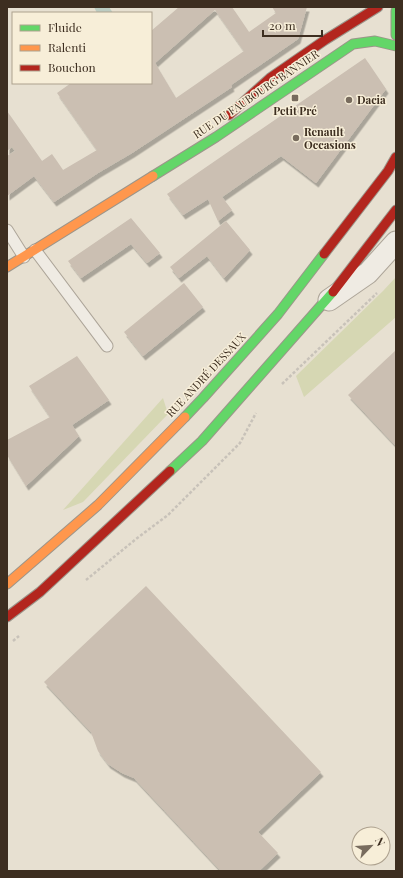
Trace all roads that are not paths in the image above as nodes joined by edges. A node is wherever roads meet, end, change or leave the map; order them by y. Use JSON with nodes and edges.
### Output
{"nodes":[{"id":1,"x":378,"y":7,"type":"edge"},
{"id":2,"x":396,"y":11,"type":"edge"},
{"id":3,"x":396,"y":34,"type":"edge"},
{"id":4,"x":396,"y":46,"type":"edge"},
{"id":5,"x":196,"y":149,"type":"junction"},
{"id":6,"x":396,"y":157,"type":"edge"},
{"id":7,"x":396,"y":210,"type":"edge"},
{"id":8,"x":7,"y":230,"type":"edge"},
{"id":9,"x":396,"y":242,"type":"edge"},
{"id":10,"x":35,"y":250,"type":"junction"},
{"id":11,"x":24,"y":257,"type":"junction"},
{"id":12,"x":7,"y":267,"type":"edge"},
{"id":13,"x":323,"y":304,"type":"junction"},
{"id":14,"x":107,"y":346,"type":"dead end"},
{"id":15,"x":7,"y":584,"type":"edge"},
{"id":16,"x":7,"y":617,"type":"edge"}],
"edges":[{"from":1,"to":5,"type":"main road","name":"RUE DU FAUBOURG BANNIER"},
{"from":2,"to":3,"type":"main road"},
{"from":4,"to":5,"type":"main road","name":"RUE DU FAUBOURG BANNIER"},
{"from":5,"to":10,"type":"main road","name":"RUE DU FAUBOURG BANNIER"},
{"from":6,"to":15,"type":"main road","name":"RUE ANDRÉ DESSAUX"},
{"from":7,"to":13,"type":"main road"},
{"from":8,"to":11,"type":"lane"},
{"from":9,"to":13,"type":"street"},
{"from":10,"to":11,"type":"main road","name":"RUE DU FAUBOURG BANNIER"},
{"from":10,"to":14,"type":"lane"},
{"from":11,"to":12,"type":"main road","name":"RUE DU FAUBOURG BANNIER"},
{"from":13,"to":16,"type":"main road"}]}
